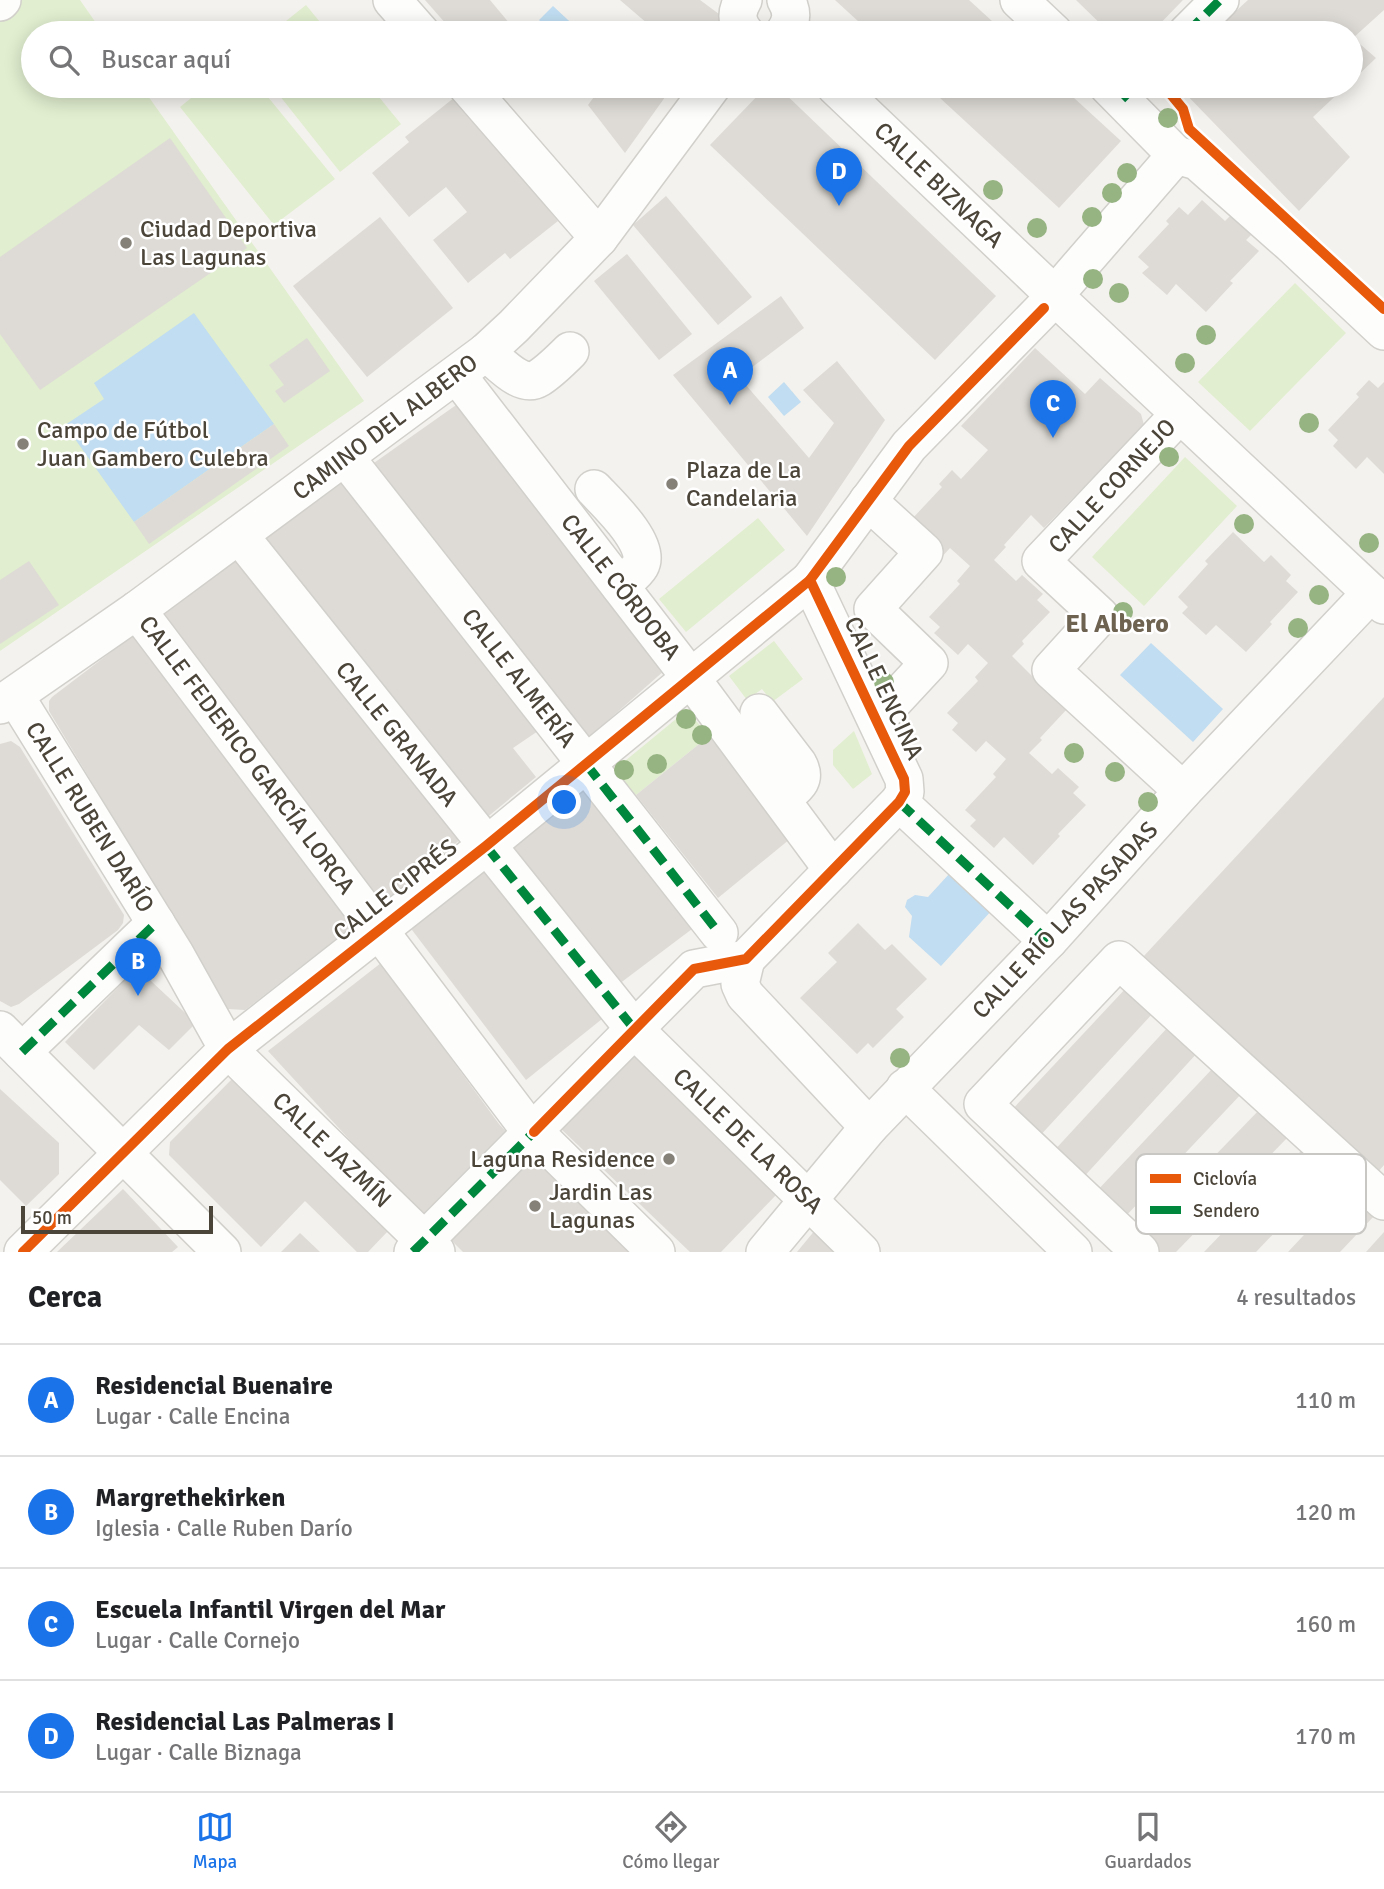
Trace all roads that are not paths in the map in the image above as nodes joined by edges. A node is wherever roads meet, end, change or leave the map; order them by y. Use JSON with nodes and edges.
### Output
{"nodes":[{"id":1,"x":392,"y":0,"type":"edge"},
{"id":2,"x":743,"y":0,"type":"edge"},
{"id":3,"x":786,"y":0,"type":"edge"},
{"id":4,"x":1020,"y":0,"type":"edge"},
{"id":5,"x":1220,"y":0,"type":"edge"},
{"id":6,"x":410,"y":21,"type":"edge"},
{"id":7,"x":738,"y":21,"type":"edge"},
{"id":8,"x":790,"y":21,"type":"edge"},
{"id":9,"x":1042,"y":21,"type":"edge"},
{"id":10,"x":1199,"y":21,"type":"edge"},
{"id":11,"x":477,"y":98,"type":"edge"},
{"id":12,"x":703,"y":98,"type":"edge"},
{"id":13,"x":848,"y":98,"type":"edge"},
{"id":14,"x":1129,"y":98,"type":"edge"},
{"id":15,"x":1177,"y":155,"type":"junction"},
{"id":16,"x":599,"y":238,"type":"junction"},
{"id":17,"x":1054,"y":295,"type":"junction"},
{"id":18,"x":1384,"y":331,"type":"edge"},
{"id":19,"x":570,"y":351,"type":"dead end"},
{"id":20,"x":486,"y":352,"type":"junction"},
{"id":21,"x":457,"y":375,"type":"junction"},
{"id":22,"x":1180,"y":414,"type":"junction"},
{"id":23,"x":345,"y":457,"type":"junction"},
{"id":24,"x":594,"y":489,"type":"dead end"},
{"id":25,"x":868,"y":501,"type":"junction"},
{"id":26,"x":239,"y":535,"type":"junction"},
{"id":27,"x":810,"y":580,"type":"junction"},
{"id":28,"x":620,"y":586,"type":"junction"},
{"id":29,"x":1378,"y":599,"type":"edge"},
{"id":30,"x":137,"y":610,"type":"junction"},
{"id":31,"x":690,"y":677,"type":"junction"},
{"id":32,"x":7,"y":700,"type":"edge"},
{"id":33,"x":759,"y":713,"type":"dead end"},
{"id":34,"x":877,"y":719,"type":"junction"},
{"id":35,"x":586,"y":764,"type":"junction"},
{"id":36,"x":1183,"y":791,"type":"junction"},
{"id":37,"x":781,"y":799,"type":"junction"},
{"id":38,"x":899,"y":802,"type":"junction"},
{"id":39,"x":486,"y":846,"type":"junction"},
{"id":40,"x":833,"y":870,"type":"junction"},
{"id":41,"x":156,"y":923,"type":"junction"},
{"id":42,"x":380,"y":929,"type":"junction"},
{"id":43,"x":719,"y":933,"type":"dead end"},
{"id":44,"x":1048,"y":941,"type":"junction"},
{"id":45,"x":746,"y":959,"type":"junction"},
{"id":46,"x":635,"y":1030,"type":"junction"},
{"id":47,"x":11,"y":1041,"type":"edge"},
{"id":48,"x":228,"y":1049,"type":"junction"},
{"id":49,"x":905,"y":1088,"type":"junction"},
{"id":50,"x":869,"y":1127,"type":"junction"},
{"id":51,"x":534,"y":1132,"type":"junction"},
{"id":52,"x":122,"y":1153,"type":"junction"},
{"id":53,"x":1332,"y":1154,"type":"edge"},
{"id":54,"x":1366,"y":1185,"type":"edge"},
{"id":55,"x":808,"y":1200,"type":"junction"},
{"id":56,"x":1384,"y":1201,"type":"edge"},
{"id":57,"x":425,"y":1248,"type":"edge"},
{"id":58,"x":23,"y":1252,"type":"edge"},
{"id":59,"x":222,"y":1252,"type":"edge"},
{"id":60,"x":656,"y":1252,"type":"edge"},
{"id":61,"x":765,"y":1252,"type":"edge"},
{"id":62,"x":861,"y":1252,"type":"edge"},
{"id":63,"x":1073,"y":1252,"type":"edge"},
{"id":64,"x":1140,"y":1252,"type":"edge"}],
"edges":[{"from":1,"to":6,"type":"street"},
{"from":2,"to":7,"type":"street"},
{"from":3,"to":8,"type":"street"},
{"from":4,"to":9,"type":"street"},
{"from":5,"to":10,"type":"street"},
{"from":11,"to":16,"type":"street"},
{"from":12,"to":16,"type":"street","name":"CAMINO DEL ALBERO"},
{"from":13,"to":17,"type":"street","name":"CALLE BIZNAGA"},
{"from":14,"to":15,"type":"street"},
{"from":15,"to":17,"type":"street"},
{"from":15,"to":18,"type":"street"},
{"from":16,"to":20,"type":"street","name":"CAMINO DEL ALBERO"},
{"from":17,"to":22,"type":"street","name":"CALLE BIZNAGA"},
{"from":17,"to":25,"type":"street"},
{"from":19,"to":20,"type":"street"},
{"from":20,"to":21,"type":"street","name":"CAMINO DEL ALBERO"},
{"from":21,"to":23,"type":"street","name":"CAMINO DEL ALBERO"},
{"from":21,"to":28,"type":"street","name":"CALLE CÓRDOBA"},
{"from":22,"to":29,"type":"street","name":"CALLE BIZNAGA"},
{"from":22,"to":36,"type":"street","name":"CALLE CORNEJO"},
{"from":23,"to":26,"type":"street","name":"CAMINO DEL ALBERO"},
{"from":23,"to":35,"type":"street","name":"CALLE ALMERÍA"},
{"from":24,"to":28,"type":"street"},
{"from":25,"to":27,"type":"street"},
{"from":25,"to":34,"type":"street"},
{"from":26,"to":30,"type":"street","name":"CAMINO DEL ALBERO"},
{"from":26,"to":39,"type":"street","name":"CALLE GRANADA"},
{"from":27,"to":31,"type":"street","name":"CALLE CIPRÉS"},
{"from":27,"to":34,"type":"street","name":"CALLE ENCINA"},
{"from":28,"to":31,"type":"street","name":"CALLE CÓRDOBA"},
{"from":29,"to":36,"type":"street","name":"CALLE RÍO LAS PASADAS"},
{"from":30,"to":32,"type":"street","name":"CAMINO DEL ALBERO"},
{"from":30,"to":42,"type":"street","name":"CALLE FEDERICO GARCÍA LORCA"},
{"from":31,"to":35,"type":"street","name":"CALLE CIPRÉS"},
{"from":31,"to":37,"type":"street","name":"CALLE CÓRDOBA"},
{"from":32,"to":41,"type":"street","name":"CALLE RUBEN DARÍO"},
{"from":33,"to":37,"type":"street"},
{"from":34,"to":38,"type":"street","name":"CALLE ENCINA"},
{"from":35,"to":39,"type":"street","name":"CALLE CIPRÉS"},
{"from":35,"to":43,"type":"street","name":"CALLE ALMERÍA"},
{"from":36,"to":44,"type":"street","name":"CALLE RÍO LAS PASADAS"},
{"from":37,"to":40,"type":"street","name":"CALLE CÓRDOBA"},
{"from":38,"to":40,"type":"street"},
{"from":38,"to":44,"type":"street"},
{"from":39,"to":42,"type":"street","name":"CALLE CIPRÉS"},
{"from":39,"to":46,"type":"street","name":"CALLE GRANADA"},
{"from":40,"to":45,"type":"street"},
{"from":41,"to":47,"type":"street"},
{"from":41,"to":48,"type":"street","name":"CALLE RUBEN DARÍO"},
{"from":42,"to":48,"type":"street","name":"CALLE CIPRÉS"},
{"from":42,"to":51,"type":"street","name":"CALLE FEDERICO GARCÍA LORCA"},
{"from":44,"to":49,"type":"street","name":"CALLE RÍO LAS PASADAS"},
{"from":45,"to":46,"type":"street"},
{"from":45,"to":50,"type":"street"},
{"from":46,"to":51,"type":"street"},
{"from":46,"to":55,"type":"street","name":"CALLE DE LA ROSA"},
{"from":47,"to":52,"type":"street"},
{"from":48,"to":52,"type":"street","name":"CALLE CIPRÉS"},
{"from":48,"to":57,"type":"street","name":"CALLE JAZMÍN"},
{"from":49,"to":50,"type":"street","name":"CALLE RÍO LAS PASADAS"},
{"from":49,"to":63,"type":"street"},
{"from":50,"to":55,"type":"street","name":"CALLE RÍO LAS PASADAS"},
{"from":51,"to":57,"type":"street"},
{"from":51,"to":60,"type":"street","name":"CALLE FEDERICO GARCÍA LORCA"},
{"from":52,"to":58,"type":"street","name":"CALLE CIPRÉS"},
{"from":52,"to":59,"type":"street"},
{"from":53,"to":64,"type":"street"},
{"from":54,"to":56,"type":"street"},
{"from":55,"to":61,"type":"street","name":"CALLE RÍO LAS PASADAS"},
{"from":55,"to":62,"type":"street","name":"CALLE DE LA ROSA"}]}
